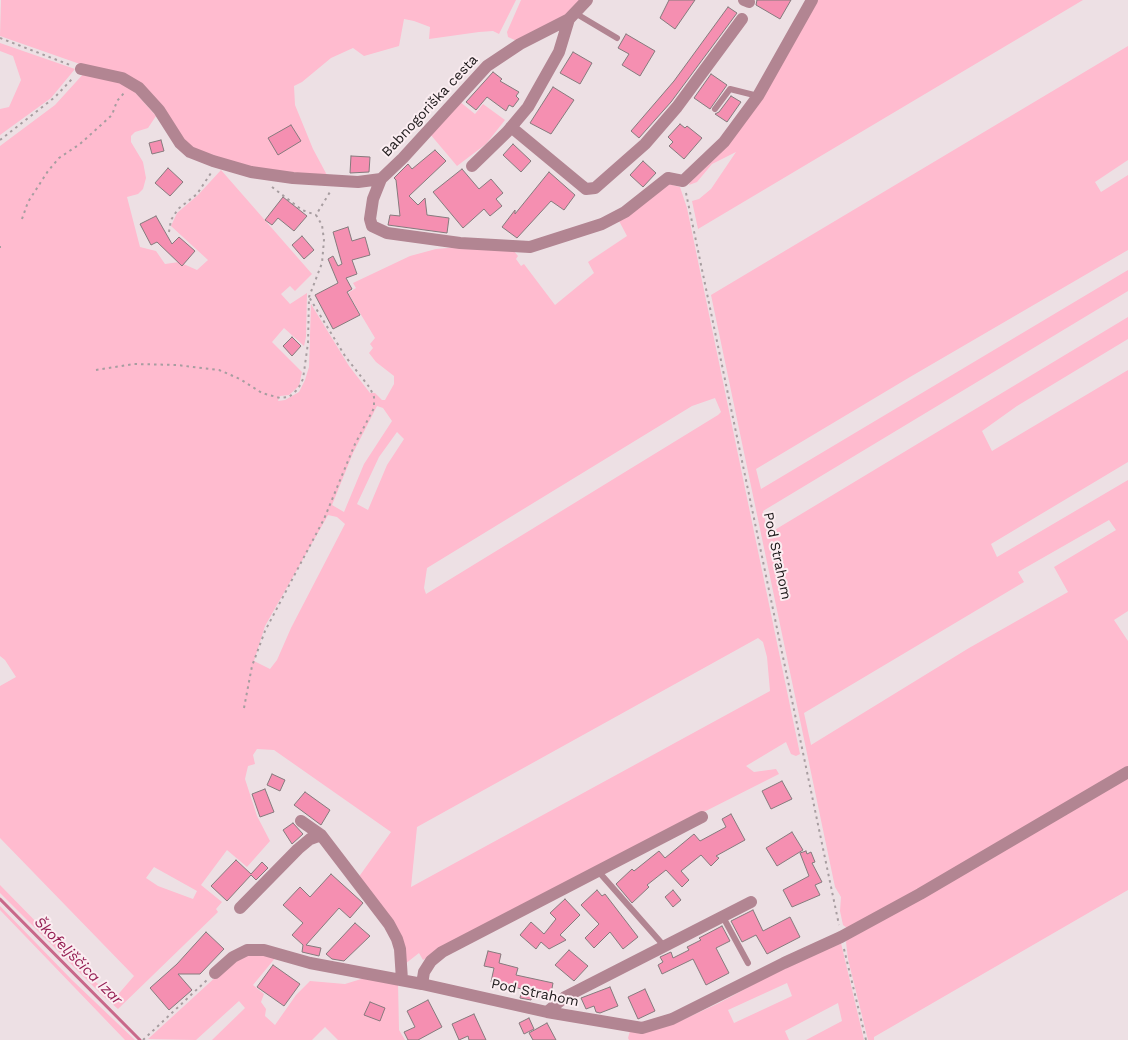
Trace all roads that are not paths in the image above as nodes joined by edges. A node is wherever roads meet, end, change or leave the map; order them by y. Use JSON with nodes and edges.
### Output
{"nodes":[{"id":1,"x":586,"y":0,"type":"edge"},
{"id":2,"x":812,"y":0,"type":"edge"},
{"id":3,"x":572,"y":16,"type":"junction"},
{"id":4,"x":742,"y":19,"type":"dead end"},
{"id":5,"x":617,"y":38,"type":"dead end"},
{"id":6,"x":81,"y":69,"type":"road end"},
{"id":7,"x":758,"y":96,"type":"junction"},
{"id":8,"x":715,"y":109,"type":"dead end"},
{"id":9,"x":512,"y":127,"type":"junction"},
{"id":10,"x":472,"y":166,"type":"dead end"},
{"id":11,"x":381,"y":178,"type":"junction"},
{"id":12,"x":1128,"y":772,"type":"edge"},
{"id":13,"x":702,"y":817,"type":"dead end"},
{"id":14,"x":301,"y":820,"type":"dead end"},
{"id":15,"x":321,"y":835,"type":"junction"},
{"id":16,"x":598,"y":871,"type":"junction"},
{"id":17,"x":751,"y":902,"type":"dead end"},
{"id":18,"x":240,"y":908,"type":"dead end"},
{"id":19,"x":723,"y":917,"type":"junction"},
{"id":20,"x":665,"y":946,"type":"junction"},
{"id":21,"x":748,"y":964,"type":"dead end"},
{"id":22,"x":215,"y":973,"type":"road end"},
{"id":23,"x":402,"y":980,"type":"junction"},
{"id":24,"x":422,"y":984,"type":"junction"},
{"id":25,"x":547,"y":1012,"type":"junction"}],
"edges":[{"from":1,"to":3,"type":"street","name":"Babnogoriška cesta"},
{"from":2,"to":7,"type":"street"},
{"from":3,"to":5,"type":"lane"},
{"from":3,"to":9,"type":"street"},
{"from":3,"to":11,"type":"street","name":"Babnogoriška cesta"},
{"from":4,"to":9,"type":"street"},
{"from":6,"to":11,"type":"street","name":"Babnogoriška cesta"},
{"from":7,"to":8,"type":"lane"},
{"from":7,"to":11,"type":"street"},
{"from":9,"to":10,"type":"street"},
{"from":12,"to":25,"type":"street","name":"Pod Strahom"},
{"from":13,"to":16,"type":"street"},
{"from":14,"to":15,"type":"street"},
{"from":15,"to":18,"type":"street"},
{"from":15,"to":23,"type":"street"},
{"from":16,"to":20,"type":"lane"},
{"from":16,"to":24,"type":"street"},
{"from":17,"to":19,"type":"street"},
{"from":19,"to":20,"type":"street"},
{"from":19,"to":21,"type":"lane"},
{"from":20,"to":25,"type":"street"},
{"from":22,"to":23,"type":"street","name":"Pod Strahom"},
{"from":23,"to":24,"type":"street","name":"Pod Strahom"},
{"from":24,"to":25,"type":"street","name":"Pod Strahom"}]}
